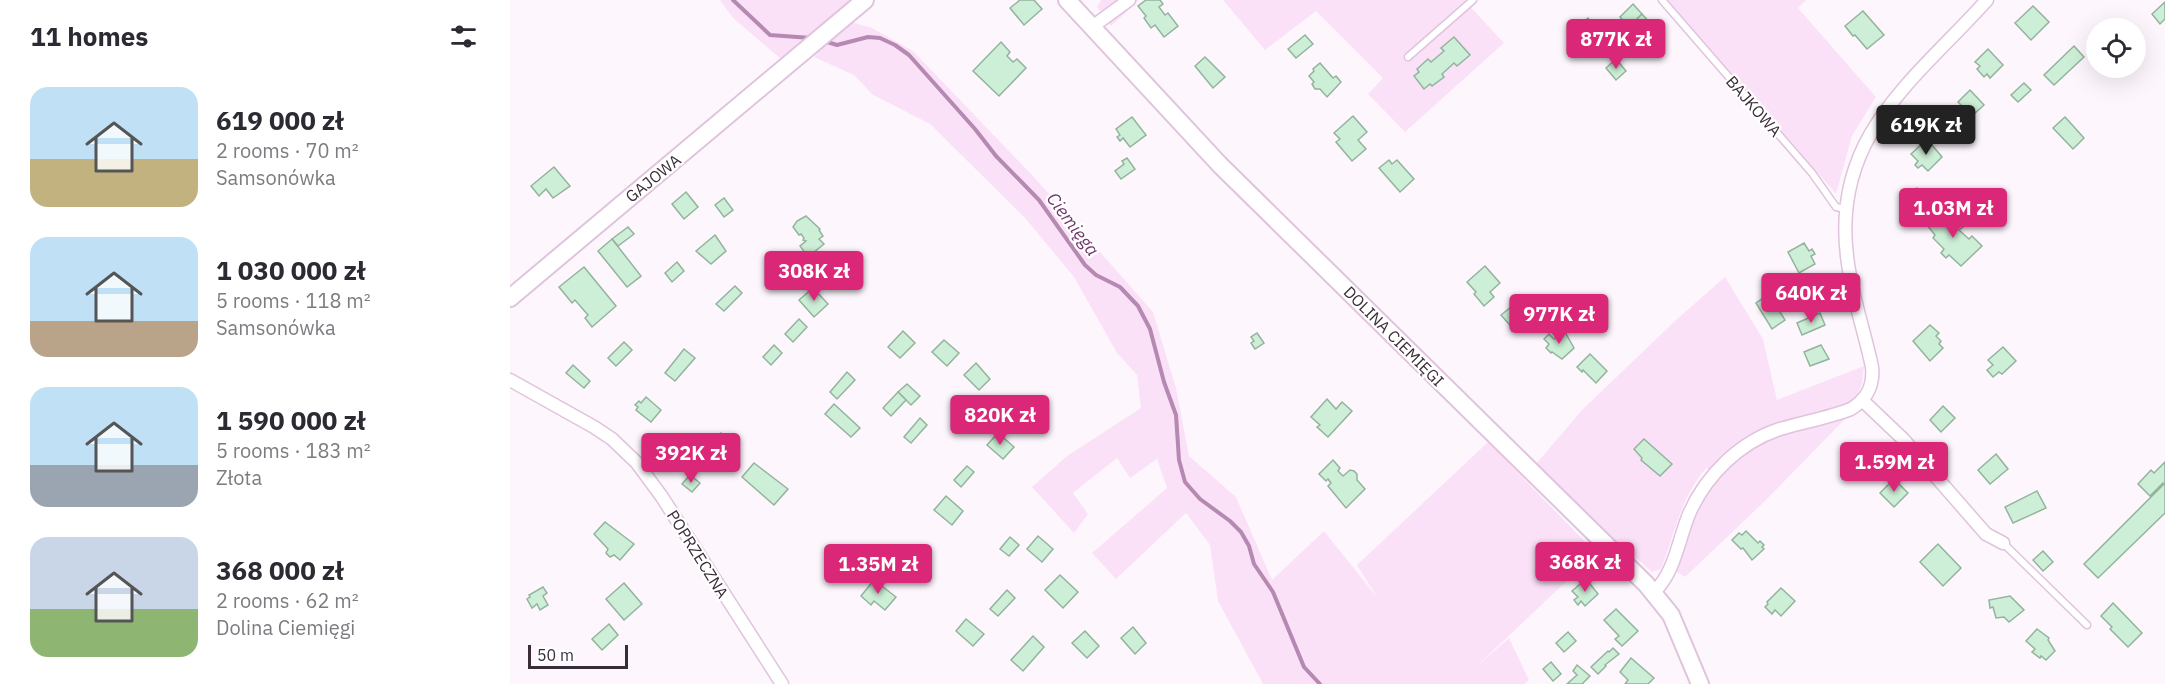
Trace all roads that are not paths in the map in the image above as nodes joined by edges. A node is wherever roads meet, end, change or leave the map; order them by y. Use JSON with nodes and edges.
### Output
{"nodes":[{"id":1,"x":865,"y":0,"type":"edge"},
{"id":2,"x":1067,"y":0,"type":"edge"},
{"id":3,"x":1129,"y":0,"type":"edge"},
{"id":4,"x":1473,"y":0,"type":"edge"},
{"id":5,"x":1662,"y":0,"type":"edge"},
{"id":6,"x":1987,"y":0,"type":"edge"},
{"id":7,"x":1092,"y":27,"type":"junction"},
{"id":8,"x":1408,"y":57,"type":"dead end"},
{"id":9,"x":1846,"y":209,"type":"junction"},
{"id":10,"x":510,"y":298,"type":"edge"},
{"id":11,"x":510,"y":380,"type":"edge"},
{"id":12,"x":1862,"y":400,"type":"junction"},
{"id":13,"x":2002,"y":543,"type":"joint"},
{"id":14,"x":1654,"y":592,"type":"junction"},
{"id":15,"x":2088,"y":625,"type":"dead end"},
{"id":16,"x":782,"y":684,"type":"edge"},
{"id":17,"x":1700,"y":684,"type":"edge"}],
"edges":[{"from":1,"to":10,"type":"street","name":"GAJOWA"},
{"from":2,"to":7,"type":"street","name":"DOLINA CIEMIĘGI"},
{"from":3,"to":7,"type":"street"},
{"from":4,"to":8,"type":"lane"},
{"from":5,"to":9,"type":"lane","name":"BAJKOWA"},
{"from":6,"to":9,"type":"street"},
{"from":7,"to":14,"type":"street","name":"DOLINA CIEMIĘGI"},
{"from":9,"to":12,"type":"street"},
{"from":11,"to":16,"type":"street","name":"POPRZECZNA"},
{"from":12,"to":13,"type":"street"},
{"from":12,"to":14,"type":"street"},
{"from":13,"to":15,"type":"lane"},
{"from":14,"to":17,"type":"street","name":"DOLINA CIEMIĘGI"}]}
